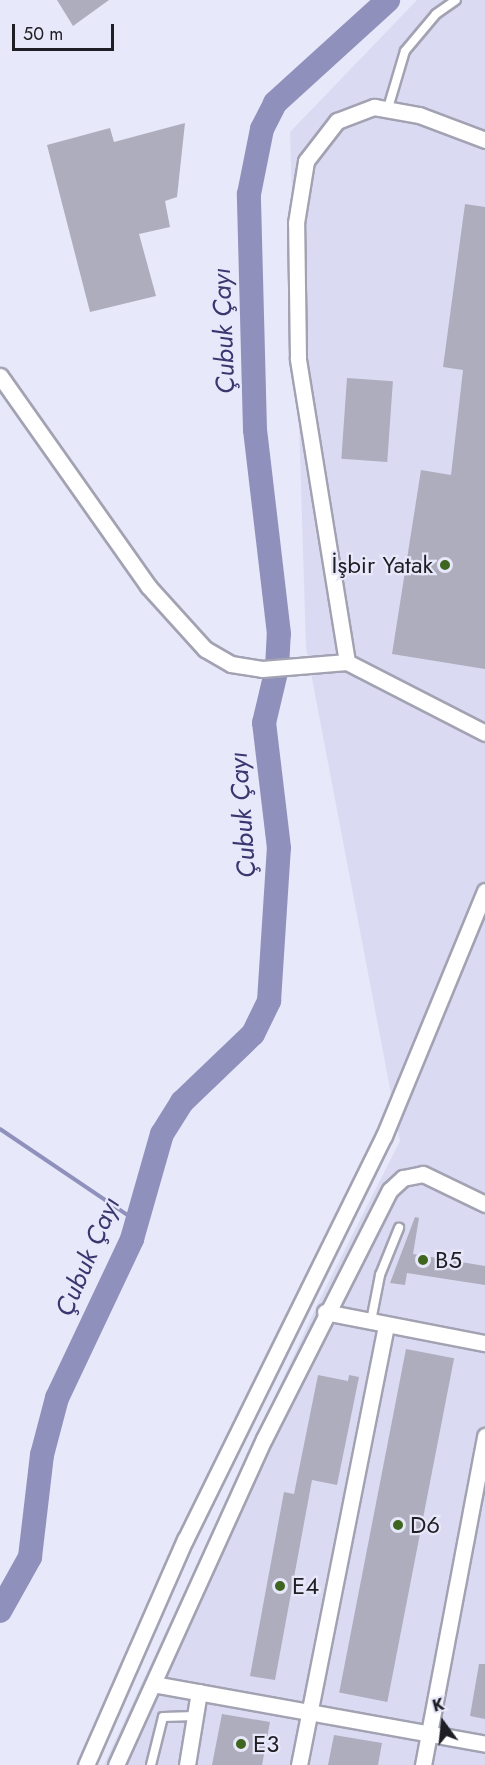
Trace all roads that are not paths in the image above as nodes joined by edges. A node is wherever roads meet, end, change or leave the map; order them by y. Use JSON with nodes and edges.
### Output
{"nodes":[{"id":1,"x":456,"y":0,"type":"edge"},
{"id":2,"x":388,"y":108,"type":"junction"},
{"id":3,"x":485,"y":140,"type":"edge"},
{"id":4,"x":0,"y":376,"type":"edge"},
{"id":5,"x":347,"y":662,"type":"junction"},
{"id":6,"x":485,"y":734,"type":"edge"},
{"id":7,"x":485,"y":891,"type":"edge"},
{"id":8,"x":485,"y":1204,"type":"edge"},
{"id":9,"x":399,"y":1228,"type":"dead end"},
{"id":10,"x":325,"y":1312,"type":"junction"},
{"id":11,"x":378,"y":1322,"type":"junction"},
{"id":12,"x":485,"y":1342,"type":"edge"},
{"id":13,"x":485,"y":1436,"type":"edge"},
{"id":14,"x":153,"y":1684,"type":"junction"},
{"id":15,"x":199,"y":1692,"type":"junction"},
{"id":16,"x":309,"y":1712,"type":"junction"},
{"id":17,"x":195,"y":1716,"type":"junction"},
{"id":18,"x":428,"y":1734,"type":"junction"},
{"id":19,"x":485,"y":1744,"type":"edge"},
{"id":20,"x":86,"y":1765,"type":"edge"},
{"id":21,"x":116,"y":1765,"type":"edge"},
{"id":22,"x":151,"y":1765,"type":"edge"},
{"id":23,"x":187,"y":1765,"type":"edge"},
{"id":24,"x":299,"y":1765,"type":"edge"},
{"id":25,"x":423,"y":1765,"type":"edge"}],
"edges":[{"from":1,"to":2,"type":"lane"},
{"from":2,"to":3,"type":"street"},
{"from":2,"to":5,"type":"street"},
{"from":4,"to":5,"type":"street"},
{"from":5,"to":6,"type":"street"},
{"from":7,"to":20,"type":"street"},
{"from":8,"to":10,"type":"street"},
{"from":9,"to":11,"type":"lane"},
{"from":10,"to":11,"type":"street"},
{"from":10,"to":14,"type":"street"},
{"from":11,"to":12,"type":"street"},
{"from":11,"to":16,"type":"street"},
{"from":13,"to":18,"type":"street"},
{"from":14,"to":15,"type":"street"},
{"from":14,"to":21,"type":"street"},
{"from":15,"to":16,"type":"street"},
{"from":15,"to":17,"type":"street"},
{"from":16,"to":18,"type":"street"},
{"from":16,"to":24,"type":"street"},
{"from":17,"to":22,"type":"lane"},
{"from":17,"to":23,"type":"street"},
{"from":18,"to":19,"type":"street"},
{"from":18,"to":25,"type":"street"}]}
